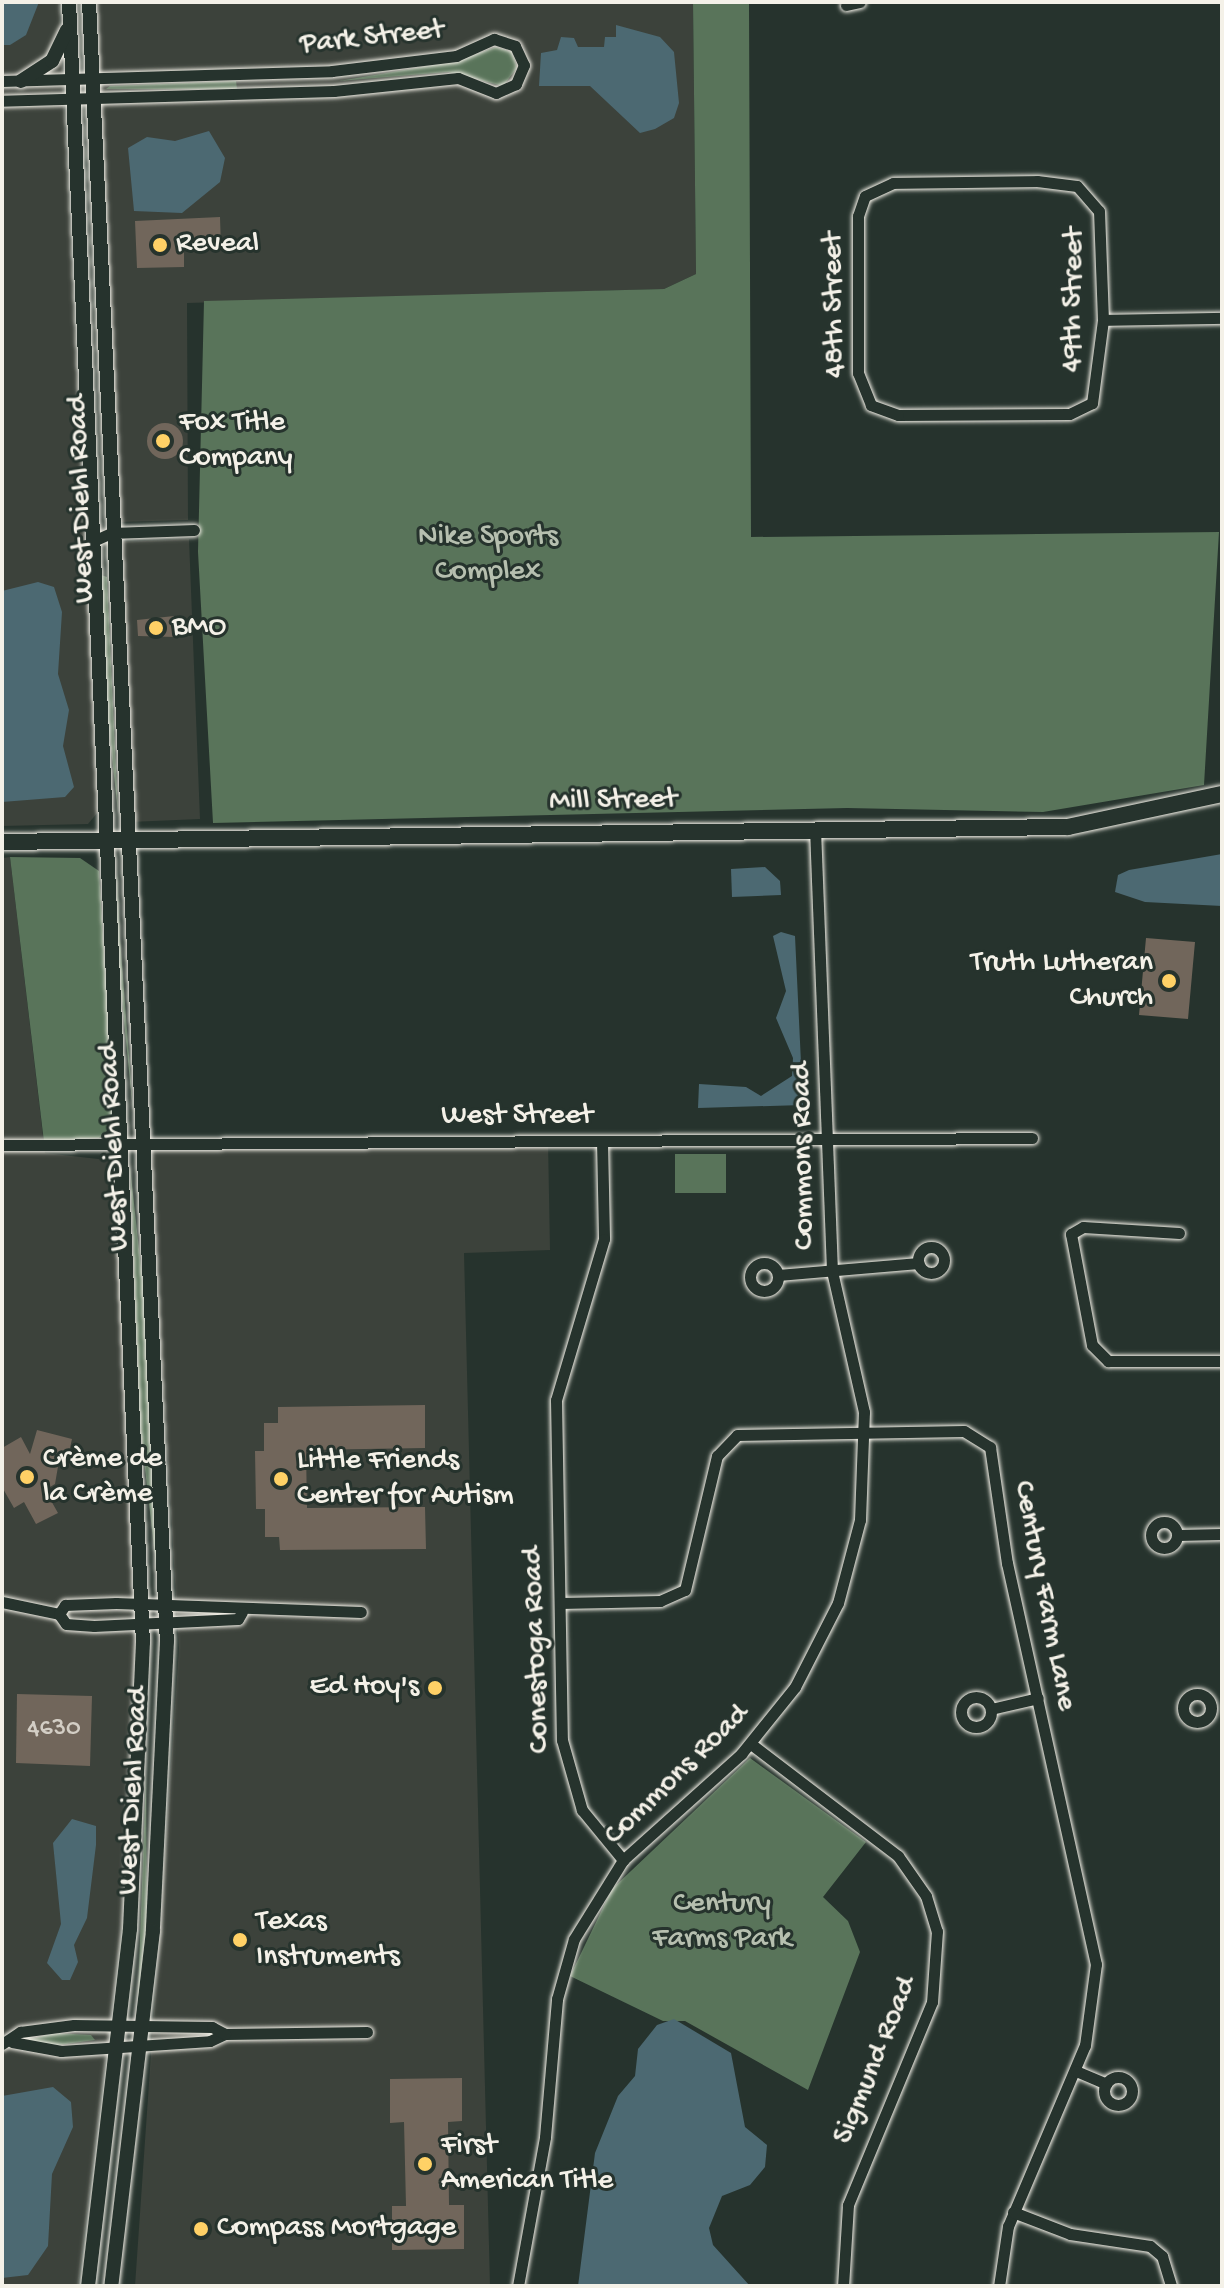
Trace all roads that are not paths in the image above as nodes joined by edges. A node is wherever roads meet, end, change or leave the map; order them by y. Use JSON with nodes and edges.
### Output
{"nodes":[{"id":1,"x":69,"y":2,"type":"edge"},
{"id":2,"x":89,"y":2,"type":"edge"},
{"id":3,"x":860,"y":2,"type":"edge"},
{"id":4,"x":846,"y":5,"type":"dead end"},
{"id":5,"x":70,"y":22,"type":"junction"},
{"id":6,"x":72,"y":80,"type":"junction"},
{"id":7,"x":92,"y":80,"type":"junction"},
{"id":8,"x":2,"y":81,"type":"edge"},
{"id":9,"x":21,"y":81,"type":"junction"},
{"id":10,"x":73,"y":100,"type":"junction"},
{"id":11,"x":93,"y":100,"type":"junction"},
{"id":12,"x":2,"y":101,"type":"edge"},
{"id":13,"x":1087,"y":194,"type":"joint"},
{"id":14,"x":1222,"y":318,"type":"edge"},
{"id":15,"x":1103,"y":320,"type":"junction"},
{"id":16,"x":1088,"y":408,"type":"joint"},
{"id":17,"x":194,"y":530,"type":"dead end"},
{"id":18,"x":111,"y":533,"type":"junction"},
{"id":19,"x":91,"y":542,"type":"junction"},
{"id":20,"x":1222,"y":794,"type":"edge"},
{"id":21,"x":815,"y":828,"type":"junction"},
{"id":22,"x":106,"y":839,"type":"junction"},
{"id":23,"x":125,"y":839,"type":"junction"},
{"id":24,"x":2,"y":842,"type":"edge"},
{"id":25,"x":1032,"y":1138,"type":"dead end"},
{"id":26,"x":831,"y":1139,"type":"junction"},
{"id":27,"x":602,"y":1141,"type":"junction"},
{"id":28,"x":122,"y":1144,"type":"junction"},
{"id":29,"x":142,"y":1144,"type":"junction"},
{"id":30,"x":2,"y":1145,"type":"edge"},
{"id":31,"x":1179,"y":1233,"type":"dead end"},
{"id":32,"x":918,"y":1263,"type":"dead end"},
{"id":33,"x":832,"y":1271,"type":"junction"},
{"id":34,"x":778,"y":1275,"type":"dead end"},
{"id":35,"x":1222,"y":1361,"type":"edge"},
{"id":36,"x":866,"y":1433,"type":"junction"},
{"id":37,"x":1222,"y":1534,"type":"edge"},
{"id":38,"x":1178,"y":1535,"type":"dead end"},
{"id":39,"x":2,"y":1602,"type":"edge"},
{"id":40,"x":560,"y":1603,"type":"junction"},
{"id":41,"x":142,"y":1604,"type":"junction"},
{"id":42,"x":166,"y":1604,"type":"junction"},
{"id":43,"x":242,"y":1612,"type":"junction"},
{"id":44,"x":361,"y":1612,"type":"dead end"},
{"id":45,"x":59,"y":1614,"type":"junction"},
{"id":46,"x":167,"y":1622,"type":"junction"},
{"id":47,"x":143,"y":1623,"type":"junction"},
{"id":48,"x":1038,"y":1698,"type":"junction"},
{"id":49,"x":991,"y":1709,"type":"dead end"},
{"id":50,"x":751,"y":1744,"type":"junction"},
{"id":51,"x":623,"y":1860,"type":"junction"},
{"id":52,"x":141,"y":2027,"type":"junction"},
{"id":53,"x":118,"y":2028,"type":"junction"},
{"id":54,"x":367,"y":2032,"type":"dead end"},
{"id":55,"x":225,"y":2034,"type":"junction"},
{"id":56,"x":7,"y":2043,"type":"edge"},
{"id":57,"x":139,"y":2046,"type":"junction"},
{"id":58,"x":116,"y":2048,"type":"junction"},
{"id":59,"x":1076,"y":2071,"type":"junction"},
{"id":60,"x":1106,"y":2084,"type":"dead end"},
{"id":61,"x":1013,"y":2212,"type":"junction"},
{"id":62,"x":88,"y":2286,"type":"edge"},
{"id":63,"x":111,"y":2286,"type":"edge"},
{"id":64,"x":518,"y":2286,"type":"edge"},
{"id":65,"x":843,"y":2286,"type":"edge"},
{"id":66,"x":999,"y":2286,"type":"edge"},
{"id":67,"x":1171,"y":2286,"type":"edge"}],
"edges":[{"from":1,"to":5,"type":"street","name":"West Diehl Road"},
{"from":2,"to":7,"type":"street","name":"West Diehl Road"},
{"from":3,"to":4,"type":"street"},
{"from":5,"to":6,"type":"street","name":"West Diehl Road"},
{"from":5,"to":9,"type":"street"},
{"from":6,"to":7,"type":"street","name":"Park Street"},
{"from":6,"to":9,"type":"street","name":"Park Street"},
{"from":6,"to":10,"type":"street","name":"West Diehl Road"},
{"from":7,"to":11,"type":"street","name":"West Diehl Road"},
{"from":7,"to":11,"type":"street","name":"Park Street"},
{"from":8,"to":9,"type":"street","name":"Park Street"},
{"from":10,"to":11,"type":"street","name":"Park Street"},
{"from":10,"to":12,"type":"street","name":"Park Street"},
{"from":10,"to":19,"type":"street","name":"West Diehl Road"},
{"from":11,"to":18,"type":"street","name":"West Diehl Road"},
{"from":13,"to":15,"type":"street","name":"49th Street"},
{"from":13,"to":16,"type":"street","name":"48th Street"},
{"from":14,"to":15,"type":"street"},
{"from":15,"to":16,"type":"street","name":"49th Street"},
{"from":17,"to":18,"type":"street"},
{"from":18,"to":19,"type":"street"},
{"from":18,"to":23,"type":"street","name":"West Diehl Road"},
{"from":19,"to":22,"type":"street","name":"West Diehl Road"},
{"from":20,"to":21,"type":"main road","name":"Mill Street"},
{"from":21,"to":23,"type":"main road","name":"Mill Street"},
{"from":21,"to":26,"type":"street","name":"Commons Road"},
{"from":22,"to":23,"type":"main road","name":"Mill Street"},
{"from":22,"to":24,"type":"main road","name":"Mill Street"},
{"from":22,"to":28,"type":"street","name":"West Diehl Road"},
{"from":23,"to":29,"type":"street","name":"West Diehl Road"},
{"from":25,"to":26,"type":"street","name":"West Street"},
{"from":26,"to":27,"type":"street","name":"West Street"},
{"from":26,"to":33,"type":"street","name":"Commons Road"},
{"from":27,"to":29,"type":"street","name":"West Street"},
{"from":27,"to":40,"type":"street","name":"Conestoga Road"},
{"from":28,"to":29,"type":"street","name":"West Street"},
{"from":28,"to":30,"type":"street","name":"West Street"},
{"from":28,"to":41,"type":"street","name":"West Diehl Road"},
{"from":29,"to":42,"type":"street","name":"West Diehl Road"},
{"from":31,"to":35,"type":"street"},
{"from":32,"to":33,"type":"street"},
{"from":33,"to":34,"type":"street"},
{"from":33,"to":36,"type":"street","name":"Commons Road"},
{"from":36,"to":40,"type":"street","name":"Century Farm Lane"},
{"from":36,"to":48,"type":"street","name":"Century Farm Lane"},
{"from":36,"to":50,"type":"street","name":"Commons Road"},
{"from":37,"to":38,"type":"street"},
{"from":39,"to":45,"type":"street"},
{"from":40,"to":51,"type":"street","name":"Conestoga Road"},
{"from":41,"to":42,"type":"street"},
{"from":41,"to":45,"type":"street"},
{"from":41,"to":47,"type":"street","name":"West Diehl Road"},
{"from":42,"to":43,"type":"street"},
{"from":42,"to":46,"type":"street","name":"West Diehl Road"},
{"from":43,"to":44,"type":"street"},
{"from":43,"to":46,"type":"street"},
{"from":45,"to":47,"type":"street"},
{"from":46,"to":47,"type":"street"},
{"from":46,"to":52,"type":"street","name":"West Diehl Road"},
{"from":47,"to":53,"type":"street","name":"West Diehl Road"},
{"from":48,"to":49,"type":"street"},
{"from":48,"to":59,"type":"street","name":"Century Farm Lane"},
{"from":50,"to":51,"type":"street","name":"Commons Road"},
{"from":50,"to":65,"type":"street","name":"Sigmund Road"},
{"from":51,"to":64,"type":"street","name":"Commons Road"},
{"from":52,"to":53,"type":"street"},
{"from":52,"to":55,"type":"street"},
{"from":52,"to":57,"type":"street","name":"West Diehl Road"},
{"from":53,"to":56,"type":"street"},
{"from":53,"to":58,"type":"street","name":"West Diehl Road"},
{"from":54,"to":55,"type":"street"},
{"from":55,"to":57,"type":"street"},
{"from":56,"to":58,"type":"street"},
{"from":57,"to":58,"type":"street"},
{"from":57,"to":63,"type":"street","name":"West Diehl Road"},
{"from":58,"to":62,"type":"street","name":"West Diehl Road"},
{"from":59,"to":60,"type":"street"},
{"from":59,"to":61,"type":"street","name":"Century Farm Lane"},
{"from":61,"to":66,"type":"street","name":"Century Farm Lane"},
{"from":61,"to":67,"type":"street"}]}
